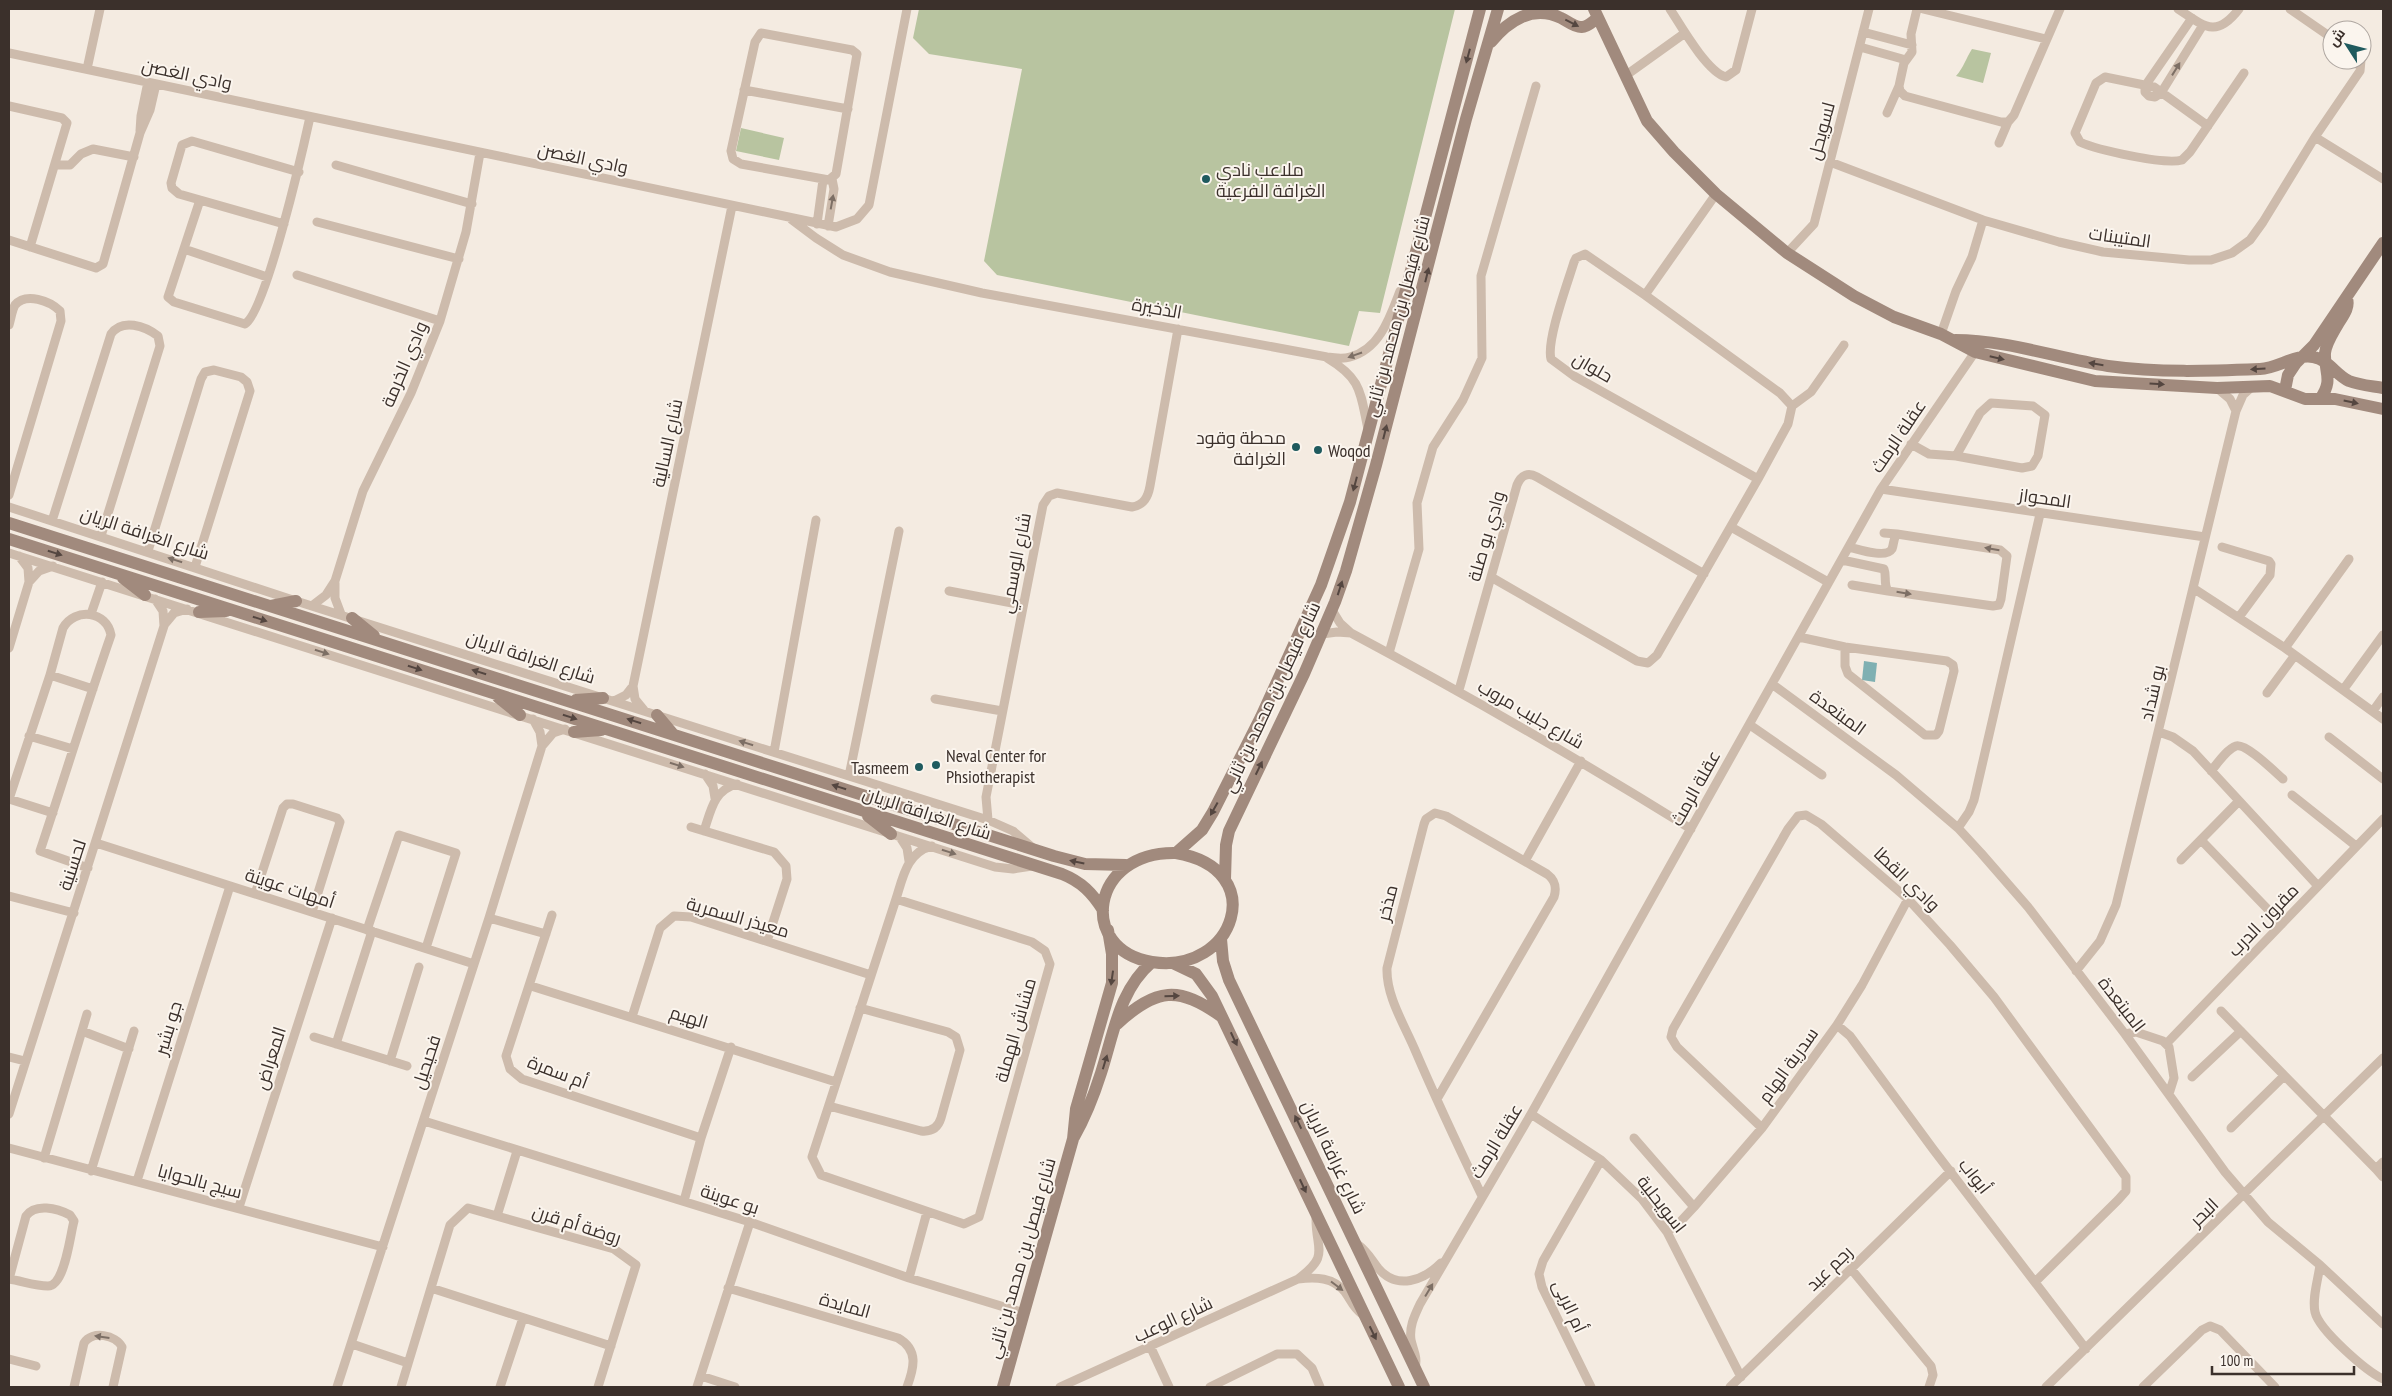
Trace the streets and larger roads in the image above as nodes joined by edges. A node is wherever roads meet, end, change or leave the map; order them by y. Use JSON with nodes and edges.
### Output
{"nodes":[{"id":1,"x":100,"y":9,"type":"edge"},
{"id":2,"x":907,"y":9,"type":"edge"},
{"id":3,"x":1480,"y":9,"type":"edge"},
{"id":4,"x":1498,"y":9,"type":"edge"},
{"id":5,"x":1585,"y":9,"type":"edge"},
{"id":6,"x":1670,"y":9,"type":"edge"},
{"id":7,"x":1752,"y":9,"type":"edge"},
{"id":8,"x":1869,"y":9,"type":"edge"},
{"id":9,"x":1918,"y":9,"type":"edge"},
{"id":10,"x":1923,"y":9,"type":"edge"},
{"id":11,"x":2060,"y":9,"type":"edge"},
{"id":12,"x":2178,"y":9,"type":"edge"},
{"id":13,"x":2239,"y":9,"type":"edge"},
{"id":14,"x":2290,"y":9,"type":"edge"},
{"id":15,"x":2192,"y":18,"type":"junction"},
{"id":16,"x":1597,"y":19,"type":"edge"},
{"id":17,"x":2203,"y":25,"type":"junction"},
{"id":18,"x":2322,"y":31,"type":"edge"},
{"id":19,"x":1863,"y":32,"type":"junction"},
{"id":20,"x":1686,"y":33,"type":"junction"},
{"id":21,"x":2046,"y":39,"type":"junction"},
{"id":22,"x":1912,"y":45,"type":"junction"},
{"id":23,"x":1860,"y":47,"type":"junction"},
{"id":24,"x":1486,"y":48,"type":"junction"},
{"id":25,"x":9,"y":53,"type":"edge"},
{"id":26,"x":1906,"y":60,"type":"junction"},
{"id":27,"x":88,"y":69,"type":"junction"},
{"id":28,"x":2360,"y":70,"type":"edge"},
{"id":29,"x":2244,"y":73,"type":"dead end"},
{"id":30,"x":1625,"y":76,"type":"junction"},
{"id":31,"x":152,"y":83,"type":"junction"},
{"id":32,"x":1536,"y":86,"type":"dead end"},
{"id":33,"x":1899,"y":86,"type":"junction"},
{"id":34,"x":2145,"y":86,"type":"junction"},
{"id":35,"x":744,"y":90,"type":"junction"},
{"id":36,"x":2161,"y":93,"type":"junction"},
{"id":37,"x":9,"y":106,"type":"edge"},
{"id":38,"x":848,"y":110,"type":"junction"},
{"id":39,"x":1887,"y":113,"type":"dead end"},
{"id":40,"x":310,"y":117,"type":"junction"},
{"id":41,"x":2008,"y":122,"type":"junction"},
{"id":42,"x":2208,"y":126,"type":"junction"},
{"id":43,"x":2315,"y":137,"type":"junction"},
{"id":44,"x":1999,"y":143,"type":"dead end"},
{"id":45,"x":480,"y":153,"type":"junction"},
{"id":46,"x":134,"y":157,"type":"junction"},
{"id":47,"x":1830,"y":162,"type":"junction"},
{"id":48,"x":55,"y":165,"type":"junction"},
{"id":49,"x":336,"y":165,"type":"dead end"},
{"id":50,"x":298,"y":172,"type":"junction"},
{"id":51,"x":2383,"y":178,"type":"edge"},
{"id":52,"x":828,"y":179,"type":"junction"},
{"id":53,"x":1716,"y":194,"type":"junction"},
{"id":54,"x":200,"y":200,"type":"junction"},
{"id":55,"x":472,"y":204,"type":"junction"},
{"id":56,"x":732,"y":206,"type":"junction"},
{"id":57,"x":791,"y":218,"type":"junction"},
{"id":58,"x":1984,"y":220,"type":"junction"},
{"id":59,"x":317,"y":222,"type":"dead end"},
{"id":60,"x":284,"y":224,"type":"junction"},
{"id":61,"x":817,"y":224,"type":"junction"},
{"id":62,"x":828,"y":226,"type":"junction"},
{"id":63,"x":9,"y":240,"type":"edge"},
{"id":64,"x":2383,"y":243,"type":"edge"},
{"id":65,"x":30,"y":247,"type":"junction"},
{"id":66,"x":184,"y":249,"type":"junction"},
{"id":67,"x":1787,"y":253,"type":"junction"},
{"id":68,"x":1415,"y":257,"type":"junction"},
{"id":69,"x":459,"y":259,"type":"junction"},
{"id":70,"x":297,"y":275,"type":"dead end"},
{"id":71,"x":267,"y":277,"type":"junction"},
{"id":72,"x":1645,"y":295,"type":"junction"},
{"id":73,"x":2347,"y":299,"type":"junction"},
{"id":74,"x":440,"y":321,"type":"junction"},
{"id":75,"x":9,"y":325,"type":"edge"},
{"id":76,"x":1178,"y":329,"type":"junction"},
{"id":77,"x":1947,"y":337,"type":"junction"},
{"id":78,"x":1844,"y":345,"type":"dead end"},
{"id":79,"x":1977,"y":346,"type":"junction"},
{"id":80,"x":1327,"y":357,"type":"junction"},
{"id":81,"x":2301,"y":357,"type":"junction"},
{"id":82,"x":2326,"y":362,"type":"junction"},
{"id":83,"x":2254,"y":385,"type":"junction"},
{"id":84,"x":2217,"y":388,"type":"junction"},
{"id":85,"x":2383,"y":388,"type":"edge"},
{"id":86,"x":2285,"y":390,"type":"junction"},
{"id":87,"x":2320,"y":399,"type":"junction"},
{"id":88,"x":1792,"y":406,"type":"junction"},
{"id":89,"x":2383,"y":409,"type":"edge"},
{"id":90,"x":2236,"y":411,"type":"junction"},
{"id":91,"x":1368,"y":432,"type":"junction"},
{"id":92,"x":1911,"y":444,"type":"junction"},
{"id":93,"x":1956,"y":456,"type":"junction"},
{"id":94,"x":1758,"y":479,"type":"junction"},
{"id":95,"x":1881,"y":490,"type":"junction"},
{"id":96,"x":9,"y":495,"type":"edge"},
{"id":97,"x":9,"y":507,"type":"edge"},
{"id":98,"x":2040,"y":514,"type":"junction"},
{"id":99,"x":816,"y":520,"type":"dead end"},
{"id":100,"x":52,"y":521,"type":"junction"},
{"id":101,"x":9,"y":522,"type":"edge"},
{"id":102,"x":1731,"y":527,"type":"junction"},
{"id":103,"x":899,"y":531,"type":"dead end"},
{"id":104,"x":1884,"y":533,"type":"dead end"},
{"id":105,"x":1897,"y":534,"type":"junction"},
{"id":106,"x":101,"y":536,"type":"junction"},
{"id":107,"x":2205,"y":537,"type":"junction"},
{"id":108,"x":9,"y":539,"type":"edge"},
{"id":109,"x":1849,"y":547,"type":"junction"},
{"id":110,"x":2222,"y":547,"type":"dead end"},
{"id":111,"x":148,"y":552,"type":"junction"},
{"id":112,"x":9,"y":553,"type":"edge"},
{"id":113,"x":18,"y":556,"type":"junction"},
{"id":114,"x":2349,"y":559,"type":"dead end"},
{"id":115,"x":1842,"y":560,"type":"junction"},
{"id":116,"x":53,"y":566,"type":"junction"},
{"id":117,"x":195,"y":567,"type":"junction"},
{"id":118,"x":118,"y":573,"type":"junction"},
{"id":119,"x":1704,"y":574,"type":"junction"},
{"id":120,"x":1491,"y":577,"type":"junction"},
{"id":121,"x":335,"y":581,"type":"junction"},
{"id":122,"x":29,"y":582,"type":"junction"},
{"id":123,"x":102,"y":582,"type":"junction"},
{"id":124,"x":1828,"y":582,"type":"junction"},
{"id":125,"x":1852,"y":585,"type":"dead end"},
{"id":126,"x":2194,"y":588,"type":"junction"},
{"id":127,"x":949,"y":591,"type":"dead end"},
{"id":128,"x":1888,"y":591,"type":"junction"},
{"id":129,"x":150,"y":597,"type":"junction"},
{"id":130,"x":296,"y":601,"type":"junction"},
{"id":131,"x":313,"y":605,"type":"junction"},
{"id":132,"x":1023,"y":605,"type":"junction"},
{"id":133,"x":270,"y":606,"type":"junction"},
{"id":134,"x":234,"y":610,"type":"junction"},
{"id":135,"x":1332,"y":610,"type":"junction"},
{"id":136,"x":193,"y":611,"type":"junction"},
{"id":137,"x":90,"y":614,"type":"junction"},
{"id":138,"x":346,"y":616,"type":"junction"},
{"id":139,"x":2239,"y":617,"type":"junction"},
{"id":140,"x":164,"y":626,"type":"junction"},
{"id":141,"x":1352,"y":633,"type":"junction"},
{"id":142,"x":1322,"y":634,"type":"junction"},
{"id":143,"x":2383,"y":635,"type":"edge"},
{"id":144,"x":1799,"y":637,"type":"junction"},
{"id":145,"x":380,"y":641,"type":"junction"},
{"id":146,"x":1845,"y":647,"type":"junction"},
{"id":147,"x":9,"y":648,"type":"edge"},
{"id":148,"x":2285,"y":648,"type":"junction"},
{"id":149,"x":1389,"y":653,"type":"junction"},
{"id":150,"x":2295,"y":655,"type":"junction"},
{"id":151,"x":50,"y":675,"type":"junction"},
{"id":152,"x":1772,"y":684,"type":"junction"},
{"id":153,"x":633,"y":686,"type":"junction"},
{"id":154,"x":93,"y":688,"type":"junction"},
{"id":155,"x":1459,"y":690,"type":"junction"},
{"id":156,"x":2343,"y":690,"type":"junction"},
{"id":157,"x":495,"y":693,"type":"junction"},
{"id":158,"x":2267,"y":693,"type":"dead end"},
{"id":159,"x":2383,"y":697,"type":"edge"},
{"id":160,"x":934,"y":699,"type":"dead end"},
{"id":161,"x":609,"y":700,"type":"junction"},
{"id":162,"x":569,"y":701,"type":"junction"},
{"id":163,"x":2373,"y":711,"type":"junction"},
{"id":164,"x":1002,"y":712,"type":"junction"},
{"id":165,"x":651,"y":713,"type":"junction"},
{"id":166,"x":520,"y":715,"type":"junction"},
{"id":167,"x":533,"y":719,"type":"junction"},
{"id":168,"x":2383,"y":719,"type":"edge"},
{"id":169,"x":1750,"y":725,"type":"junction"},
{"id":170,"x":607,"y":729,"type":"junction"},
{"id":171,"x":569,"y":731,"type":"junction"},
{"id":172,"x":2159,"y":732,"type":"junction"},
{"id":173,"x":673,"y":734,"type":"junction"},
{"id":174,"x":29,"y":736,"type":"junction"},
{"id":175,"x":2329,"y":737,"type":"dead end"},
{"id":176,"x":542,"y":746,"type":"junction"},
{"id":177,"x":73,"y":749,"type":"junction"},
{"id":178,"x":774,"y":752,"type":"junction"},
{"id":179,"x":1581,"y":761,"type":"junction"},
{"id":180,"x":2211,"y":771,"type":"junction"},
{"id":181,"x":706,"y":774,"type":"junction"},
{"id":182,"x":1822,"y":775,"type":"dead end"},
{"id":183,"x":849,"y":776,"type":"junction"},
{"id":184,"x":2283,"y":779,"type":"dead end"},
{"id":185,"x":2383,"y":779,"type":"edge"},
{"id":186,"x":737,"y":784,"type":"junction"},
{"id":187,"x":2292,"y":795,"type":"dead end"},
{"id":188,"x":715,"y":798,"type":"junction"},
{"id":189,"x":2239,"y":801,"type":"junction"},
{"id":190,"x":862,"y":811,"type":"junction"},
{"id":191,"x":53,"y":813,"type":"junction"},
{"id":192,"x":2383,"y":819,"type":"edge"},
{"id":193,"x":988,"y":820,"type":"junction"},
{"id":194,"x":691,"y":827,"type":"dead end"},
{"id":195,"x":1958,"y":828,"type":"junction"},
{"id":196,"x":1691,"y":829,"type":"junction"},
{"id":197,"x":704,"y":831,"type":"junction"},
{"id":198,"x":896,"y":835,"type":"junction"},
{"id":199,"x":2201,"y":840,"type":"junction"},
{"id":200,"x":96,"y":843,"type":"junction"},
{"id":201,"x":932,"y":846,"type":"junction"},
{"id":202,"x":2356,"y":846,"type":"junction"},
{"id":203,"x":1036,"y":850,"type":"junction"},
{"id":204,"x":1176,"y":853,"type":"junction"},
{"id":205,"x":2181,"y":860,"type":"dead end"},
{"id":206,"x":909,"y":861,"type":"junction"},
{"id":207,"x":1525,"y":861,"type":"junction"},
{"id":208,"x":1126,"y":865,"type":"junction"},
{"id":209,"x":1034,"y":866,"type":"junction"},
{"id":210,"x":88,"y":868,"type":"junction"},
{"id":211,"x":1225,"y":880,"type":"junction"},
{"id":212,"x":230,"y":886,"type":"junction"},
{"id":213,"x":2318,"y":886,"type":"junction"},
{"id":214,"x":255,"y":894,"type":"junction"},
{"id":215,"x":9,"y":896,"type":"edge"},
{"id":216,"x":896,"y":898,"type":"junction"},
{"id":217,"x":1908,"y":899,"type":"junction"},
{"id":218,"x":1103,"y":910,"type":"junction"},
{"id":219,"x":312,"y":912,"type":"junction"},
{"id":220,"x":74,"y":913,"type":"junction"},
{"id":221,"x":552,"y":915,"type":"dead end"},
{"id":222,"x":332,"y":918,"type":"junction"},
{"id":223,"x":489,"y":918,"type":"junction"},
{"id":224,"x":2282,"y":924,"type":"junction"},
{"id":225,"x":370,"y":930,"type":"junction"},
{"id":226,"x":1108,"y":930,"type":"junction"},
{"id":227,"x":546,"y":934,"type":"junction"},
{"id":228,"x":1221,"y":939,"type":"junction"},
{"id":229,"x":767,"y":941,"type":"junction"},
{"id":230,"x":426,"y":948,"type":"junction"},
{"id":231,"x":1152,"y":962,"type":"junction"},
{"id":232,"x":1173,"y":963,"type":"junction"},
{"id":233,"x":474,"y":964,"type":"junction"},
{"id":234,"x":419,"y":967,"type":"dead end"},
{"id":235,"x":2076,"y":971,"type":"junction"},
{"id":236,"x":871,"y":975,"type":"junction"},
{"id":237,"x":531,"y":986,"type":"junction"},
{"id":238,"x":860,"y":1008,"type":"junction"},
{"id":239,"x":2221,"y":1011,"type":"dead end"},
{"id":240,"x":87,"y":1014,"type":"dead end"},
{"id":241,"x":632,"y":1017,"type":"junction"},
{"id":242,"x":1224,"y":1018,"type":"junction"},
{"id":243,"x":1837,"y":1025,"type":"junction"},
{"id":244,"x":1115,"y":1026,"type":"junction"},
{"id":245,"x":82,"y":1031,"type":"junction"},
{"id":246,"x":134,"y":1031,"type":"dead end"},
{"id":247,"x":2240,"y":1031,"type":"junction"},
{"id":248,"x":2125,"y":1034,"type":"junction"},
{"id":249,"x":314,"y":1037,"type":"dead end"},
{"id":250,"x":2167,"y":1043,"type":"junction"},
{"id":251,"x":336,"y":1044,"type":"junction"},
{"id":252,"x":731,"y":1047,"type":"junction"},
{"id":253,"x":129,"y":1049,"type":"junction"},
{"id":254,"x":9,"y":1057,"type":"edge"},
{"id":255,"x":2383,"y":1058,"type":"edge"},
{"id":256,"x":25,"y":1061,"type":"junction"},
{"id":257,"x":390,"y":1061,"type":"junction"},
{"id":258,"x":407,"y":1066,"type":"dead end"},
{"id":259,"x":2284,"y":1076,"type":"junction"},
{"id":260,"x":2192,"y":1077,"type":"dead end"},
{"id":261,"x":836,"y":1082,"type":"junction"},
{"id":262,"x":1082,"y":1085,"type":"junction"},
{"id":263,"x":1096,"y":1090,"type":"junction"},
{"id":264,"x":2169,"y":1094,"type":"junction"},
{"id":265,"x":1436,"y":1099,"type":"junction"},
{"id":266,"x":829,"y":1106,"type":"junction"},
{"id":267,"x":9,"y":1114,"type":"edge"},
{"id":268,"x":1531,"y":1114,"type":"junction"},
{"id":269,"x":2324,"y":1115,"type":"junction"},
{"id":270,"x":424,"y":1121,"type":"junction"},
{"id":271,"x":1762,"y":1128,"type":"junction"},
{"id":272,"x":2231,"y":1128,"type":"dead end"},
{"id":273,"x":701,"y":1138,"type":"junction"},
{"id":274,"x":1634,"y":1138,"type":"dead end"},
{"id":275,"x":1073,"y":1139,"type":"junction"},
{"id":276,"x":9,"y":1148,"type":"edge"},
{"id":277,"x":517,"y":1150,"type":"junction"},
{"id":278,"x":44,"y":1158,"type":"junction"},
{"id":279,"x":1601,"y":1160,"type":"junction"},
{"id":280,"x":2383,"y":1162,"type":"edge"},
{"id":281,"x":1951,"y":1170,"type":"junction"},
{"id":282,"x":2376,"y":1170,"type":"junction"},
{"id":283,"x":91,"y":1171,"type":"junction"},
{"id":284,"x":2383,"y":1177,"type":"edge"},
{"id":285,"x":137,"y":1181,"type":"junction"},
{"id":286,"x":2244,"y":1195,"type":"junction"},
{"id":287,"x":1482,"y":1196,"type":"junction"},
{"id":288,"x":684,"y":1201,"type":"junction"},
{"id":289,"x":1694,"y":1207,"type":"junction"},
{"id":290,"x":239,"y":1208,"type":"junction"},
{"id":291,"x":927,"y":1212,"type":"junction"},
{"id":292,"x":1317,"y":1214,"type":"junction"},
{"id":293,"x":497,"y":1216,"type":"junction"},
{"id":294,"x":750,"y":1222,"type":"junction"},
{"id":295,"x":1667,"y":1232,"type":"junction"},
{"id":296,"x":1356,"y":1243,"type":"junction"},
{"id":297,"x":383,"y":1247,"type":"junction"},
{"id":298,"x":1446,"y":1257,"type":"junction"},
{"id":299,"x":2320,"y":1265,"type":"junction"},
{"id":300,"x":1851,"y":1269,"type":"junction"},
{"id":301,"x":909,"y":1278,"type":"junction"},
{"id":302,"x":9,"y":1279,"type":"edge"},
{"id":303,"x":1298,"y":1279,"type":"junction"},
{"id":304,"x":2035,"y":1282,"type":"junction"},
{"id":305,"x":431,"y":1288,"type":"junction"},
{"id":306,"x":728,"y":1288,"type":"junction"},
{"id":307,"x":1024,"y":1314,"type":"junction"},
{"id":308,"x":1365,"y":1316,"type":"junction"},
{"id":309,"x":523,"y":1318,"type":"junction"},
{"id":310,"x":2383,"y":1324,"type":"edge"},
{"id":311,"x":352,"y":1344,"type":"junction"},
{"id":312,"x":611,"y":1346,"type":"junction"},
{"id":313,"x":1151,"y":1348,"type":"junction"},
{"id":314,"x":2086,"y":1349,"type":"junction"},
{"id":315,"x":9,"y":1359,"type":"edge"},
{"id":316,"x":408,"y":1363,"type":"junction"},
{"id":317,"x":36,"y":1366,"type":"dead end"},
{"id":318,"x":1415,"y":1368,"type":"junction"},
{"id":319,"x":701,"y":1376,"type":"junction"},
{"id":320,"x":1741,"y":1377,"type":"junction"},
{"id":321,"x":2383,"y":1380,"type":"edge"},
{"id":322,"x":74,"y":1387,"type":"edge"},
{"id":323,"x":113,"y":1387,"type":"edge"},
{"id":324,"x":337,"y":1387,"type":"edge"},
{"id":325,"x":401,"y":1387,"type":"edge"},
{"id":326,"x":500,"y":1387,"type":"edge"},
{"id":327,"x":598,"y":1387,"type":"edge"},
{"id":328,"x":697,"y":1387,"type":"edge"},
{"id":329,"x":735,"y":1387,"type":"edge"},
{"id":330,"x":907,"y":1387,"type":"edge"},
{"id":331,"x":1003,"y":1387,"type":"edge"},
{"id":332,"x":1060,"y":1387,"type":"edge"},
{"id":333,"x":1170,"y":1387,"type":"edge"},
{"id":334,"x":1210,"y":1387,"type":"edge"},
{"id":335,"x":1320,"y":1387,"type":"edge"},
{"id":336,"x":1399,"y":1387,"type":"edge"},
{"id":337,"x":1424,"y":1387,"type":"edge"},
{"id":338,"x":1591,"y":1387,"type":"edge"},
{"id":339,"x":1730,"y":1387,"type":"edge"},
{"id":340,"x":1929,"y":1387,"type":"edge"},
{"id":341,"x":2046,"y":1387,"type":"edge"},
{"id":342,"x":2143,"y":1387,"type":"edge"},
{"id":343,"x":2275,"y":1387,"type":"edge"}],
"edges":[{"from":1,"to":27,"type":"street"},
{"from":2,"to":62,"type":"street","name":"وادي الغصن"},
{"from":3,"to":68,"type":"street","name":"شارع فيصل بن محمد بن ثاني","one_way":true},
{"from":4,"to":24,"type":"street","name":"شارع فيصل بن محمد بن ثاني"},
{"from":5,"to":16,"type":"street"},
{"from":6,"to":20,"type":"street"},
{"from":7,"to":20,"type":"street"},
{"from":8,"to":19,"type":"street","name":"لسويحل"},
{"from":9,"to":22,"type":"street"},
{"from":10,"to":21,"type":"street"},
{"from":11,"to":21,"type":"street"},
{"from":12,"to":15,"type":"street"},
{"from":13,"to":17,"type":"street"},
{"from":14,"to":18,"type":"street"},
{"from":15,"to":17,"type":"street"},
{"from":15,"to":34,"type":"street"},
{"from":24,"to":16,"type":"street","one_way":true},
{"from":16,"to":30,"type":"street"},
{"from":36,"to":17,"type":"street","one_way":true},
{"from":19,"to":22,"type":"street"},
{"from":19,"to":23,"type":"street","name":"لسويحل"},
{"from":20,"to":30,"type":"street"},
{"from":21,"to":41,"type":"street"},
{"from":22,"to":26,"type":"street"},
{"from":23,"to":26,"type":"street"},
{"from":23,"to":47,"type":"street","name":"لسويحل"},
{"from":135,"to":24,"type":"street","name":"شارع فيصل بن محمد بن ثاني","one_way":true},
{"from":25,"to":27,"type":"street","name":"وادي الغصن"},
{"from":26,"to":33,"type":"street"},
{"from":27,"to":31,"type":"street","name":"وادي الغصن"},
{"from":28,"to":43,"type":"street","name":"المتيبنات"},
{"from":29,"to":42,"type":"street"},
{"from":30,"to":53,"type":"street"},
{"from":31,"to":40,"type":"street","name":"وادي الغصن"},
{"from":31,"to":46,"type":"street"},
{"from":32,"to":149,"type":"street"},
{"from":33,"to":39,"type":"street"},
{"from":33,"to":41,"type":"street"},
{"from":34,"to":36,"type":"street"},
{"from":34,"to":42,"type":"street"},
{"from":35,"to":38,"type":"street"},
{"from":35,"to":38,"type":"street"},
{"from":35,"to":52,"type":"street"},
{"from":36,"to":42,"type":"street"},
{"from":37,"to":48,"type":"street"},
{"from":38,"to":52,"type":"street"},
{"from":40,"to":45,"type":"street","name":"وادي الغصن"},
{"from":40,"to":50,"type":"street"},
{"from":41,"to":44,"type":"street"},
{"from":43,"to":51,"type":"street"},
{"from":43,"to":58,"type":"street","name":"المتيبنات"},
{"from":45,"to":55,"type":"street","name":"وادي الخرمة"},
{"from":45,"to":56,"type":"street","name":"وادي الغصن"},
{"from":46,"to":48,"type":"street"},
{"from":46,"to":65,"type":"street"},
{"from":47,"to":58,"type":"street","name":"المتيبنات"},
{"from":47,"to":67,"type":"street","name":"لسويحل"},
{"from":48,"to":65,"type":"street"},
{"from":49,"to":55,"type":"street"},
{"from":50,"to":54,"type":"street"},
{"from":50,"to":60,"type":"street"},
{"from":52,"to":61,"type":"street"},
{"from":62,"to":52,"type":"street","one_way":true},
{"from":53,"to":67,"type":"street"},
{"from":53,"to":72,"type":"street"},
{"from":54,"to":60,"type":"street"},
{"from":54,"to":66,"type":"street"},
{"from":55,"to":69,"type":"street","name":"وادي الخرمة"},
{"from":56,"to":57,"type":"street","name":"وادي الغصن"},
{"from":56,"to":153,"type":"street","name":"شارع السالية"},
{"from":57,"to":61,"type":"street","name":"وادي الغصن"},
{"from":57,"to":76,"type":"street","name":"الذخيرة"},
{"from":58,"to":77,"type":"street"},
{"from":59,"to":69,"type":"street"},
{"from":60,"to":71,"type":"street"},
{"from":61,"to":62,"type":"street","name":"وادي الغصن"},
{"from":63,"to":65,"type":"street"},
{"from":64,"to":73,"type":"street"},
{"from":66,"to":71,"type":"street"},
{"from":66,"to":71,"type":"street"},
{"from":67,"to":77,"type":"street"},
{"from":68,"to":80,"type":"street","name":"الذخيرة","one_way":true},
{"from":68,"to":91,"type":"street","name":"شارع فيصل بن محمد بن ثاني"},
{"from":69,"to":74,"type":"street","name":"وادي الخرمة"},
{"from":70,"to":74,"type":"street"},
{"from":72,"to":88,"type":"street","name":"حلوان"},
{"from":72,"to":94,"type":"street","name":"حلوان"},
{"from":73,"to":81,"type":"street"},
{"from":73,"to":82,"type":"street"},
{"from":74,"to":121,"type":"street","name":"وادي الخرمة"},
{"from":75,"to":96,"type":"street"},
{"from":76,"to":80,"type":"street","name":"الذخيرة"},
{"from":76,"to":132,"type":"street","name":"شارع الوسمي"},
{"from":77,"to":79,"type":"street"},
{"from":78,"to":88,"type":"street"},
{"from":81,"to":79,"type":"street","one_way":true},
{"from":79,"to":84,"type":"street","one_way":true},
{"from":79,"to":92,"type":"street","name":"عقلة الرمث"},
{"from":80,"to":91,"type":"street","name":"الذخيرة"},
{"from":81,"to":82,"type":"street"},
{"from":81,"to":86,"type":"street"},
{"from":82,"to":85,"type":"street"},
{"from":82,"to":87,"type":"street"},
{"from":83,"to":84,"type":"street"},
{"from":83,"to":86,"type":"street"},
{"from":83,"to":90,"type":"street","name":"بو شداد"},
{"from":84,"to":90,"type":"street"},
{"from":86,"to":87,"type":"street"},
{"from":87,"to":89,"type":"street","one_way":true},
{"from":88,"to":94,"type":"street"},
{"from":90,"to":107,"type":"street","name":"بو شداد"},
{"from":91,"to":204,"type":"street","name":"شارع فيصل بن محمد بن ثاني","one_way":true},
{"from":92,"to":93,"type":"street"},
{"from":92,"to":95,"type":"street","name":"عقلة الرمث"},
{"from":93,"to":93,"type":"street"},
{"from":94,"to":102,"type":"street"},
{"from":95,"to":98,"type":"street","name":"المحواز"},
{"from":95,"to":109,"type":"street","name":"عقلة الرمث"},
{"from":97,"to":100,"type":"street","name":"شارع الغرافة الريان"},
{"from":98,"to":107,"type":"street","name":"المحواز"},
{"from":98,"to":195,"type":"street"},
{"from":99,"to":178,"type":"street"},
{"from":100,"to":106,"type":"street","name":"شارع الغرافة الريان"},
{"from":100,"to":106,"type":"street"},
{"from":101,"to":133,"type":"street","name":"شارع الغرافة الريان"},
{"from":102,"to":119,"type":"street"},
{"from":102,"to":124,"type":"street"},
{"from":103,"to":183,"type":"street"},
{"from":104,"to":105,"type":"street"},
{"from":105,"to":109,"type":"street"},
{"from":128,"to":105,"type":"street","one_way":true},
{"from":106,"to":111,"type":"street","name":"شارع الغرافة الريان"},
{"from":107,"to":126,"type":"street","name":"بو شداد"},
{"from":108,"to":118,"type":"street","name":"شارع الغرافة الريان","one_way":true},
{"from":109,"to":115,"type":"street","name":"عقلة الرمث"},
{"from":110,"to":139,"type":"street"},
{"from":117,"to":111,"type":"street","name":"شارع الغرافة الريان","one_way":true},
{"from":111,"to":117,"type":"street"},
{"from":112,"to":113,"type":"street","name":"شارع الغرافة الريان"},
{"from":113,"to":116,"type":"street","name":"شارع الغرافة الريان"},
{"from":113,"to":122,"type":"street"},
{"from":114,"to":148,"type":"street"},
{"from":115,"to":124,"type":"street","name":"عقلة الرمث"},
{"from":115,"to":128,"type":"street"},
{"from":116,"to":122,"type":"street"},
{"from":116,"to":123,"type":"street","name":"شارع الغرافة الريان"},
{"from":117,"to":130,"type":"street","name":"شارع الغرافة الريان"},
{"from":118,"to":129,"type":"street"},
{"from":118,"to":134,"type":"street","name":"شارع الغرافة الريان"},
{"from":119,"to":120,"type":"street"},
{"from":119,"to":120,"type":"street","name":"وادي بو صلة"},
{"from":120,"to":155,"type":"street","name":"وادي بو صلة"},
{"from":121,"to":131,"type":"street","name":"وادي الخرمة"},
{"from":121,"to":138,"type":"street","name":"وادي الخرمة"},
{"from":122,"to":147,"type":"street"},
{"from":123,"to":129,"type":"street","name":"شارع الغرافة الريان"},
{"from":123,"to":137,"type":"street"},
{"from":124,"to":144,"type":"street","name":"عقلة الرمث"},
{"from":125,"to":128,"type":"street"},
{"from":126,"to":139,"type":"street"},
{"from":126,"to":172,"type":"street","name":"بو شداد"},
{"from":127,"to":132,"type":"street"},
{"from":129,"to":136,"type":"street","name":"شارع الغرافة الريان"},
{"from":129,"to":140,"type":"street"},
{"from":130,"to":131,"type":"street","name":"شارع الغرافة الريان"},
{"from":130,"to":133,"type":"street"},
{"from":131,"to":138,"type":"street","name":"شارع الغرافة الريان"},
{"from":132,"to":164,"type":"street","name":"شارع الوسمي"},
{"from":133,"to":145,"type":"street","name":"شارع الغرافة الريان"},
{"from":134,"to":136,"type":"street"},
{"from":134,"to":157,"type":"street","name":"شارع الغرافة الريان","one_way":true},
{"from":135,"to":141,"type":"street","name":"شارع جليب مروب"},
{"from":135,"to":142,"type":"street","name":"شارع فيصل بن محمد بن ثاني"},
{"from":136,"to":140,"type":"street"},
{"from":136,"to":166,"type":"street","name":"شارع الغرافة الريان","one_way":true},
{"from":137,"to":151,"type":"street"},
{"from":137,"to":154,"type":"street"},
{"from":138,"to":145,"type":"street"},
{"from":138,"to":161,"type":"street","name":"شارع الغرافة الريان"},
{"from":139,"to":148,"type":"street"},
{"from":140,"to":200,"type":"street","name":"لحسنية"},
{"from":141,"to":142,"type":"street","name":"شارع جليب مروب"},
{"from":141,"to":149,"type":"street","name":"شارع جليب مروب"},
{"from":211,"to":142,"type":"street","name":"شارع فيصل بن محمد بن ثاني","one_way":true},
{"from":143,"to":156,"type":"street"},
{"from":144,"to":146,"type":"street"},
{"from":144,"to":152,"type":"street","name":"عقلة الرمث"},
{"from":162,"to":145,"type":"street","name":"شارع الغرافة الريان","one_way":true},
{"from":146,"to":146,"type":"street"},
{"from":148,"to":150,"type":"street"},
{"from":149,"to":155,"type":"street","name":"شارع جليب مروب"},
{"from":150,"to":156,"type":"street"},
{"from":150,"to":158,"type":"street"},
{"from":151,"to":154,"type":"street"},
{"from":151,"to":174,"type":"street"},
{"from":152,"to":169,"type":"street","name":"عقلة الرمث"},
{"from":152,"to":195,"type":"street","name":"المبتعدة"},
{"from":153,"to":161,"type":"street"},
{"from":153,"to":165,"type":"street"},
{"from":154,"to":177,"type":"street"},
{"from":155,"to":179,"type":"street","name":"شارع جليب مروب"},
{"from":156,"to":163,"type":"street"},
{"from":157,"to":166,"type":"street"},
{"from":157,"to":170,"type":"street","name":"شارع الغرافة الريان","one_way":true},
{"from":159,"to":163,"type":"street"},
{"from":160,"to":164,"type":"street"},
{"from":161,"to":162,"type":"street"},
{"from":161,"to":165,"type":"street","name":"شارع الغرافة الريان"},
{"from":173,"to":162,"type":"street","name":"شارع الغرافة الريان","one_way":true},
{"from":163,"to":168,"type":"street"},
{"from":164,"to":193,"type":"street","name":"شارع الوسمي"},
{"from":165,"to":173,"type":"street"},
{"from":178,"to":165,"type":"street","name":"شارع الغرافة الريان","one_way":true},
{"from":166,"to":167,"type":"street","name":"شارع الغرافة الريان"},
{"from":167,"to":171,"type":"street","name":"شارع الغرافة الريان"},
{"from":167,"to":176,"type":"street"},
{"from":169,"to":182,"type":"street"},
{"from":169,"to":196,"type":"street","name":"عقلة الرمث"},
{"from":170,"to":171,"type":"street"},
{"from":170,"to":190,"type":"street","name":"شارع الغرافة الريان"},
{"from":171,"to":176,"type":"street"},
{"from":171,"to":181,"type":"street","name":"شارع الغرافة الريان","one_way":true},
{"from":172,"to":180,"type":"street"},
{"from":172,"to":235,"type":"street","name":"بو شداد"},
{"from":203,"to":173,"type":"street","name":"شارع الغرافة الريان","one_way":true},
{"from":174,"to":177,"type":"street"},
{"from":174,"to":191,"type":"street"},
{"from":175,"to":185,"type":"street"},
{"from":176,"to":223,"type":"street","name":"فحيحيل"},
{"from":177,"to":191,"type":"street"},
{"from":178,"to":183,"type":"street","name":"شارع الغرافة الريان"},
{"from":179,"to":196,"type":"street","name":"شارع جليب مروب"},
{"from":179,"to":207,"type":"street"},
{"from":180,"to":184,"type":"street"},
{"from":180,"to":189,"type":"street"},
{"from":181,"to":186,"type":"street","name":"شارع الغرافة الريان"},
{"from":181,"to":188,"type":"street"},
{"from":183,"to":193,"type":"street","name":"شارع الغرافة الريان"},
{"from":186,"to":188,"type":"street"},
{"from":186,"to":198,"type":"street","name":"شارع الغرافة الريان"},
{"from":187,"to":202,"type":"street"},
{"from":188,"to":197,"type":"street"},
{"from":189,"to":199,"type":"street"},
{"from":189,"to":213,"type":"street"},
{"from":190,"to":198,"type":"street"},
{"from":190,"to":209,"type":"street","name":"شارع الغرافة الريان"},
{"from":191,"to":210,"type":"street"},
{"from":192,"to":202,"type":"street","name":"مقرون الدرب"},
{"from":193,"to":203,"type":"street","name":"شارع الغرافة الريان"},
{"from":194,"to":197,"type":"street"},
{"from":195,"to":235,"type":"street","name":"المبتعدة"},
{"from":196,"to":268,"type":"street","name":"عقلة الرمث"},
{"from":197,"to":229,"type":"street"},
{"from":198,"to":201,"type":"street","name":"شارع الغرافة الريان"},
{"from":198,"to":206,"type":"street"},
{"from":199,"to":205,"type":"street"},
{"from":199,"to":224,"type":"street"},
{"from":200,"to":210,"type":"street","name":"لحسنية"},
{"from":200,"to":212,"type":"street","name":"أمهات عوينة"},
{"from":201,"to":206,"type":"street"},
{"from":201,"to":209,"type":"street","name":"شارع الغرافة الريان","one_way":true},
{"from":202,"to":213,"type":"street","name":"مقرون الدرب"},
{"from":208,"to":203,"type":"street","name":"شارع الغرافة الريان","one_way":true},
{"from":204,"to":208,"type":"street"},
{"from":204,"to":211,"type":"street"},
{"from":206,"to":216,"type":"street","name":"مشاش الهملة"},
{"from":207,"to":265,"type":"street","name":"مذخر"},
{"from":207,"to":265,"type":"street","name":"مذخر"},
{"from":208,"to":218,"type":"street"},
{"from":209,"to":218,"type":"street","name":"شارع الغرافة الريان"},
{"from":210,"to":220,"type":"street","name":"لحسنية"},
{"from":211,"to":228,"type":"street"},
{"from":212,"to":214,"type":"street","name":"أمهات عوينة"},
{"from":212,"to":285,"type":"street","name":"جو بشير"},
{"from":213,"to":224,"type":"street","name":"مقرون الدرب"},
{"from":214,"to":219,"type":"street","name":"أمهات عوينة"},
{"from":214,"to":219,"type":"street"},
{"from":215,"to":220,"type":"street"},
{"from":216,"to":236,"type":"street","name":"مشاش الهملة"},
{"from":216,"to":291,"type":"street","name":"مشاش الهملة"},
{"from":217,"to":243,"type":"street","name":"سدرية الهام"},
{"from":217,"to":271,"type":"street","name":"وادي القطا"},
{"from":217,"to":304,"type":"street","name":"وادي القطا"},
{"from":218,"to":226,"type":"street"},
{"from":219,"to":222,"type":"street","name":"أمهات عوينة"},
{"from":220,"to":256,"type":"street","name":"لحسنية"},
{"from":221,"to":227,"type":"street","name":"أم سمرة"},
{"from":222,"to":225,"type":"street","name":"أمهات عوينة"},
{"from":222,"to":290,"type":"street","name":"المعراض"},
{"from":223,"to":227,"type":"street"},
{"from":223,"to":233,"type":"street","name":"فحيحيل"},
{"from":224,"to":250,"type":"street","name":"مقرون الدرب"},
{"from":225,"to":230,"type":"street","name":"أمهات عوينة"},
{"from":225,"to":230,"type":"street"},
{"from":225,"to":251,"type":"street"},
{"from":226,"to":231,"type":"street"},
{"from":226,"to":262,"type":"street","name":"شارع فيصل بن محمد بن ثاني","one_way":true},
{"from":227,"to":237,"type":"street","name":"أم سمرة"},
{"from":228,"to":232,"type":"street"},
{"from":296,"to":228,"type":"street","name":"شارع غرافة الريان","one_way":true},
{"from":229,"to":236,"type":"street","name":"معيذر السمرية"},
{"from":229,"to":241,"type":"street","name":"معيذر السمرية"},
{"from":230,"to":233,"type":"street","name":"أمهات عوينة"},
{"from":231,"to":232,"type":"street"},
{"from":231,"to":244,"type":"street","name":"شارع فيصل بن محمد بن ثاني"},
{"from":232,"to":242,"type":"street"},
{"from":233,"to":270,"type":"street","name":"فحيحيل"},
{"from":234,"to":257,"type":"street"},
{"from":235,"to":248,"type":"street","name":"المبتعدة"},
{"from":236,"to":238,"type":"street","name":"مشاش الهملة"},
{"from":237,"to":241,"type":"street","name":"الهيم"},
{"from":237,"to":273,"type":"street","name":"أم سمرة"},
{"from":238,"to":261,"type":"street","name":"مشاش الهملة"},
{"from":238,"to":266,"type":"street"},
{"from":239,"to":247,"type":"street"},
{"from":240,"to":245,"type":"street"},
{"from":241,"to":252,"type":"street","name":"الهيم"},
{"from":244,"to":242,"type":"street","one_way":true},
{"from":242,"to":292,"type":"street","one_way":true},
{"from":243,"to":271,"type":"street","name":"سدرية الهام"},
{"from":243,"to":281,"type":"street","name":"أبواب"},
{"from":263,"to":244,"type":"street","name":"شارع فيصل بن محمد بن ثاني","one_way":true},
{"from":245,"to":253,"type":"street"},
{"from":245,"to":278,"type":"street"},
{"from":246,"to":253,"type":"street"},
{"from":247,"to":259,"type":"street"},
{"from":247,"to":260,"type":"street"},
{"from":248,"to":250,"type":"street"},
{"from":248,"to":264,"type":"street","name":"المبتعدة"},
{"from":249,"to":251,"type":"street"},
{"from":250,"to":264,"type":"street"},
{"from":251,"to":257,"type":"street"},
{"from":252,"to":261,"type":"street","name":"الهيم"},
{"from":252,"to":273,"type":"street"},
{"from":253,"to":283,"type":"street"},
{"from":254,"to":256,"type":"street"},
{"from":255,"to":269,"type":"street","name":"البحر"},
{"from":256,"to":267,"type":"street","name":"لحسنية"},
{"from":257,"to":258,"type":"street"},
{"from":259,"to":269,"type":"street"},
{"from":259,"to":272,"type":"street"},
{"from":261,"to":266,"type":"street","name":"مشاش الهملة"},
{"from":262,"to":263,"type":"street"},
{"from":262,"to":275,"type":"street","name":"شارع فيصل بن محمد بن ثاني"},
{"from":263,"to":275,"type":"street","name":"شارع فيصل بن محمد بن ثاني"},
{"from":264,"to":286,"type":"street","name":"المبتعدة"},
{"from":265,"to":287,"type":"street","name":"مذخر"},
{"from":266,"to":291,"type":"street","name":"مشاش الهملة"},
{"from":268,"to":279,"type":"street","name":"اسويحلية"},
{"from":268,"to":287,"type":"street","name":"عقلة الرمث"},
{"from":269,"to":282,"type":"street"},
{"from":269,"to":286,"type":"street","name":"البحر"},
{"from":270,"to":277,"type":"street","name":"بو عوينة"},
{"from":270,"to":297,"type":"street","name":"فحيحيل"},
{"from":271,"to":289,"type":"street","name":"سدرية الهام"},
{"from":273,"to":288,"type":"street"},
{"from":274,"to":289,"type":"street"},
{"from":275,"to":307,"type":"street","name":"شارع فيصل بن محمد بن ثاني"},
{"from":276,"to":278,"type":"street","name":"سيج بالحوايا"},
{"from":277,"to":288,"type":"street","name":"بو عوينة"},
{"from":277,"to":293,"type":"street"},
{"from":278,"to":283,"type":"street","name":"سيج بالحوايا"},
{"from":279,"to":295,"type":"street","name":"اسويحلية"},
{"from":279,"to":338,"type":"street","name":"أم الربى"},
{"from":280,"to":282,"type":"street"},
{"from":281,"to":300,"type":"street","name":"رجم عيد"},
{"from":281,"to":304,"type":"street","name":"أبواب"},
{"from":282,"to":284,"type":"street"},
{"from":283,"to":285,"type":"street","name":"سيج بالحوايا"},
{"from":285,"to":290,"type":"street","name":"سيج بالحوايا"},
{"from":286,"to":299,"type":"street","name":"المبتعدة"},
{"from":286,"to":314,"type":"street","name":"البحر"},
{"from":287,"to":298,"type":"street","name":"عقلة الرمث"},
{"from":288,"to":294,"type":"street","name":"بو عوينة"},
{"from":289,"to":295,"type":"street","name":"سدرية الهام"},
{"from":290,"to":297,"type":"street","name":"سيج بالحوايا"},
{"from":291,"to":301,"type":"street"},
{"from":292,"to":303,"type":"street","name":"شارع الوعب"},
{"from":292,"to":308,"type":"street"},
{"from":293,"to":305,"type":"street","name":"روضة أم قرن"},
{"from":293,"to":312,"type":"street","name":"روضة أم قرن"},
{"from":294,"to":301,"type":"street","name":"بو عوينة"},
{"from":294,"to":306,"type":"street"},
{"from":295,"to":320,"type":"street","name":"اسويحلية"},
{"from":296,"to":298,"type":"street","name":"عقلة الرمث"},
{"from":296,"to":318,"type":"street","name":"شارع غرافة الريان"},
{"from":297,"to":311,"type":"street","name":"فحيحيل"},
{"from":318,"to":298,"type":"street","name":"عقلة الرمث","one_way":true},
{"from":299,"to":310,"type":"street","name":"المبتعدة"},
{"from":299,"to":321,"type":"street"},
{"from":300,"to":320,"type":"street","name":"رجم عيد"},
{"from":300,"to":340,"type":"street"},
{"from":301,"to":307,"type":"street","name":"بو عوينة"},
{"from":302,"to":302,"type":"street"},
{"from":303,"to":308,"type":"street","name":"شارع الوعب","one_way":true},
{"from":303,"to":313,"type":"street","name":"شارع الوعب"},
{"from":304,"to":314,"type":"street","name":"أبواب"},
{"from":305,"to":309,"type":"street"},
{"from":305,"to":316,"type":"street","name":"روضة أم قرن"},
{"from":306,"to":319,"type":"street"},
{"from":306,"to":330,"type":"street","name":"المايدة"},
{"from":307,"to":331,"type":"street","name":"شارع فيصل بن محمد بن ثاني"},
{"from":308,"to":336,"type":"street","one_way":true},
{"from":309,"to":312,"type":"street"},
{"from":309,"to":326,"type":"street"},
{"from":311,"to":316,"type":"street"},
{"from":311,"to":324,"type":"street","name":"فحيحيل"},
{"from":312,"to":327,"type":"street","name":"روضة أم قرن"},
{"from":313,"to":332,"type":"street","name":"شارع الوعب"},
{"from":313,"to":333,"type":"street"},
{"from":314,"to":341,"type":"street","name":"البحر"},
{"from":315,"to":317,"type":"street"},
{"from":316,"to":325,"type":"street","name":"روضة أم قرن"},
{"from":318,"to":337,"type":"street","name":"شارع غرافة الريان"},
{"from":319,"to":328,"type":"street"},
{"from":319,"to":329,"type":"street"},
{"from":320,"to":339,"type":"street","name":"رجم عيد"},
{"from":323,"to":322,"type":"street","one_way":true},
{"from":334,"to":335,"type":"street"},
{"from":342,"to":343,"type":"street"}]}
